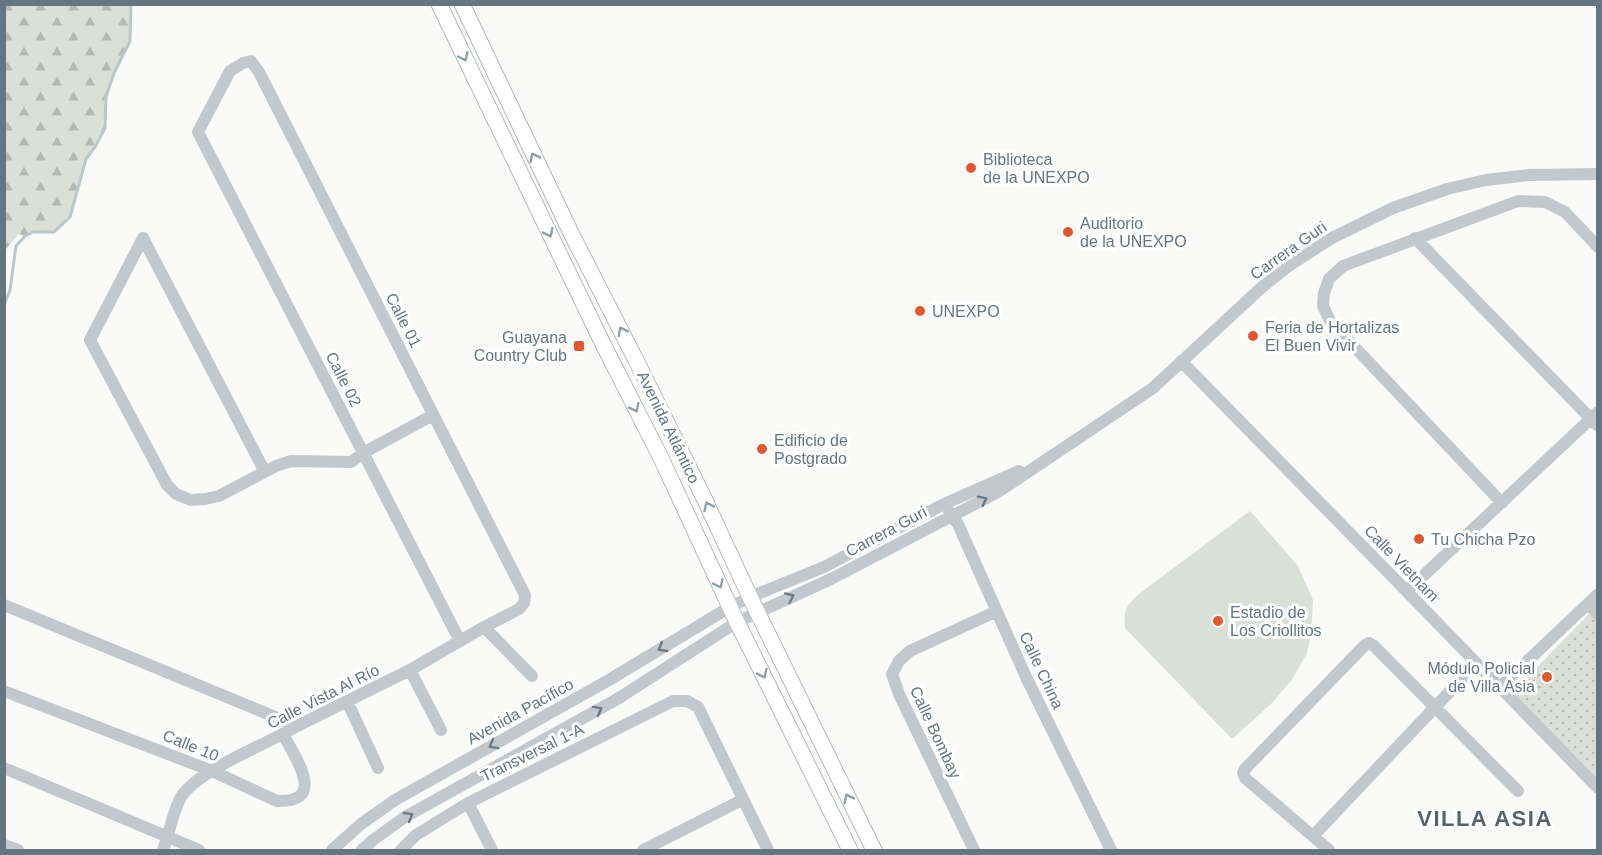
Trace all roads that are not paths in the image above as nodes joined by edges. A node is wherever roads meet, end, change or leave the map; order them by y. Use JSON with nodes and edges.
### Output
{"nodes":[{"id":1,"x":439,"y":4,"type":"edge"},
{"id":2,"x":462,"y":4,"type":"edge"},
{"id":3,"x":251,"y":61,"type":"joint"},
{"id":4,"x":1598,"y":174,"type":"edge"},
{"id":5,"x":1415,"y":238,"type":"junction"},
{"id":6,"x":1598,"y":247,"type":"edge"},
{"id":7,"x":1181,"y":361,"type":"junction"},
{"id":8,"x":433,"y":415,"type":"junction"},
{"id":9,"x":1595,"y":419,"type":"edge"},
{"id":10,"x":363,"y":453,"type":"junction"},
{"id":11,"x":1045,"y":460,"type":"junction"},
{"id":12,"x":265,"y":472,"type":"junction"},
{"id":13,"x":1502,"y":503,"type":"junction"},
{"id":14,"x":944,"y":504,"type":"junction"},
{"id":15,"x":952,"y":515,"type":"junction"},
{"id":16,"x":1407,"y":591,"type":"junction"},
{"id":17,"x":525,"y":595,"type":"joint"},
{"id":18,"x":750,"y":597,"type":"junction"},
{"id":19,"x":1593,"y":599,"type":"edge"},
{"id":20,"x":4,"y":605,"type":"edge"},
{"id":21,"x":730,"y":607,"type":"junction"},
{"id":22,"x":997,"y":611,"type":"junction"},
{"id":23,"x":757,"y":612,"type":"junction"},
{"id":24,"x":1598,"y":614,"type":"edge"},
{"id":25,"x":737,"y":622,"type":"junction"},
{"id":26,"x":484,"y":627,"type":"junction"},
{"id":27,"x":460,"y":641,"type":"junction"},
{"id":28,"x":1476,"y":664,"type":"junction"},
{"id":29,"x":410,"y":670,"type":"junction"},
{"id":30,"x":532,"y":676,"type":"dead end"},
{"id":31,"x":1500,"y":687,"type":"junction"},
{"id":32,"x":4,"y":691,"type":"edge"},
{"id":33,"x":347,"y":701,"type":"junction"},
{"id":34,"x":560,"y":708,"type":"junction"},
{"id":35,"x":1436,"y":708,"type":"junction"},
{"id":36,"x":576,"y":722,"type":"junction"},
{"id":37,"x":297,"y":726,"type":"junction"},
{"id":38,"x":441,"y":730,"type":"dead end"},
{"id":39,"x":284,"y":734,"type":"junction"},
{"id":40,"x":4,"y":768,"type":"edge"},
{"id":41,"x":378,"y":768,"type":"dead end"},
{"id":42,"x":212,"y":771,"type":"junction"},
{"id":43,"x":1598,"y":788,"type":"edge"},
{"id":44,"x":1518,"y":791,"type":"dead end"},
{"id":45,"x":742,"y":800,"type":"junction"},
{"id":46,"x":468,"y":803,"type":"junction"},
{"id":47,"x":1314,"y":837,"type":"junction"},
{"id":48,"x":168,"y":838,"type":"junction"},
{"id":49,"x":4,"y":845,"type":"edge"},
{"id":50,"x":18,"y":850,"type":"edge"},
{"id":51,"x":163,"y":850,"type":"edge"},
{"id":52,"x":199,"y":850,"type":"edge"},
{"id":53,"x":332,"y":850,"type":"edge"},
{"id":54,"x":362,"y":850,"type":"edge"},
{"id":55,"x":401,"y":850,"type":"edge"},
{"id":56,"x":492,"y":850,"type":"edge"},
{"id":57,"x":643,"y":850,"type":"edge"},
{"id":58,"x":768,"y":850,"type":"edge"},
{"id":59,"x":850,"y":850,"type":"edge"},
{"id":60,"x":874,"y":850,"type":"edge"},
{"id":61,"x":974,"y":850,"type":"edge"},
{"id":62,"x":1111,"y":850,"type":"edge"},
{"id":63,"x":1329,"y":850,"type":"edge"}],
"edges":[{"from":1,"to":21,"type":"main road","name":"Avenida Atlántico","one_way":true},
{"from":18,"to":2,"type":"main road","name":"Avenida Atlántico","one_way":true},
{"from":3,"to":8,"type":"street","name":"Calle 01"},
{"from":3,"to":10,"type":"street","name":"Calle 02"},
{"from":4,"to":7,"type":"street","name":"Carrera Guri"},
{"from":5,"to":6,"type":"street"},
{"from":5,"to":9,"type":"street"},
{"from":5,"to":13,"type":"street"},
{"from":7,"to":11,"type":"street","name":"Carrera Guri"},
{"from":7,"to":16,"type":"street","name":"Calle Vietnam"},
{"from":8,"to":10,"type":"street"},
{"from":8,"to":17,"type":"street","name":"Calle 01"},
{"from":9,"to":13,"type":"street"},
{"from":10,"to":12,"type":"street"},
{"from":10,"to":27,"type":"street","name":"Calle 02"},
{"from":11,"to":14,"type":"street","name":"Carrera Guri"},
{"from":15,"to":11,"type":"street","name":"Carrera Guri","one_way":true},
{"from":12,"to":12,"type":"street"},
{"from":13,"to":16,"type":"street"},
{"from":14,"to":15,"type":"street","name":"Calle China"},
{"from":14,"to":18,"type":"street","name":"Carrera Guri"},
{"from":15,"to":22,"type":"street","name":"Calle China"},
{"from":23,"to":15,"type":"street","name":"Carrera Guri","one_way":true},
{"from":16,"to":28,"type":"street","name":"Calle Vietnam"},
{"from":17,"to":26,"type":"street","name":"Calle Vista Al Río"},
{"from":18,"to":21,"type":"street","name":"Carrera Guri"},
{"from":18,"to":23,"type":"main road","name":"Avenida Atlántico"},
{"from":19,"to":24,"type":"street"},
{"from":19,"to":31,"type":"street"},
{"from":20,"to":37,"type":"street"},
{"from":21,"to":25,"type":"main road","name":"Avenida Atlántico"},
{"from":21,"to":34,"type":"street","name":"Avenida Pacífico","one_way":true},
{"from":22,"to":61,"type":"street","name":"Calle Bombay"},
{"from":22,"to":62,"type":"street","name":"Calle China"},
{"from":23,"to":25,"type":"street","name":"Carrera Guri"},
{"from":60,"to":23,"type":"main road","name":"Avenida Atlántico","one_way":true},
{"from":36,"to":25,"type":"street","one_way":true},
{"from":25,"to":59,"type":"main road","name":"Avenida Atlántico","one_way":true},
{"from":26,"to":27,"type":"street","name":"Calle Vista Al Río"},
{"from":26,"to":30,"type":"street"},
{"from":27,"to":29,"type":"street","name":"Calle Vista Al Río"},
{"from":28,"to":31,"type":"street","name":"Calle Vietnam"},
{"from":28,"to":35,"type":"street"},
{"from":29,"to":33,"type":"street","name":"Calle Vista Al Río"},
{"from":29,"to":38,"type":"street"},
{"from":31,"to":43,"type":"street","name":"Calle Vietnam"},
{"from":32,"to":42,"type":"street","name":"Calle 10"},
{"from":33,"to":37,"type":"street","name":"Calle Vista Al Río"},
{"from":33,"to":41,"type":"street"},
{"from":34,"to":36,"type":"street"},
{"from":34,"to":53,"type":"street","name":"Avenida Pacífico","one_way":true},
{"from":35,"to":44,"type":"street"},
{"from":35,"to":47,"type":"street"},
{"from":35,"to":47,"type":"street"},
{"from":54,"to":36,"type":"street","one_way":true},
{"from":37,"to":39,"type":"street","name":"Calle Vista Al Río"},
{"from":39,"to":42,"type":"street","name":"Calle Vista Al Río"},
{"from":39,"to":42,"type":"street","name":"Calle 10"},
{"from":40,"to":48,"type":"street"},
{"from":42,"to":48,"type":"street","name":"Calle Vista Al Río"},
{"from":45,"to":46,"type":"street","name":"Transversal 1-A"},
{"from":45,"to":57,"type":"street"},
{"from":45,"to":58,"type":"street"},
{"from":46,"to":55,"type":"street","name":"Transversal 1-A"},
{"from":46,"to":56,"type":"street"},
{"from":47,"to":63,"type":"street"},
{"from":48,"to":51,"type":"street","name":"Calle Vista Al Río"},
{"from":48,"to":52,"type":"street"},
{"from":49,"to":50,"type":"street"}]}
